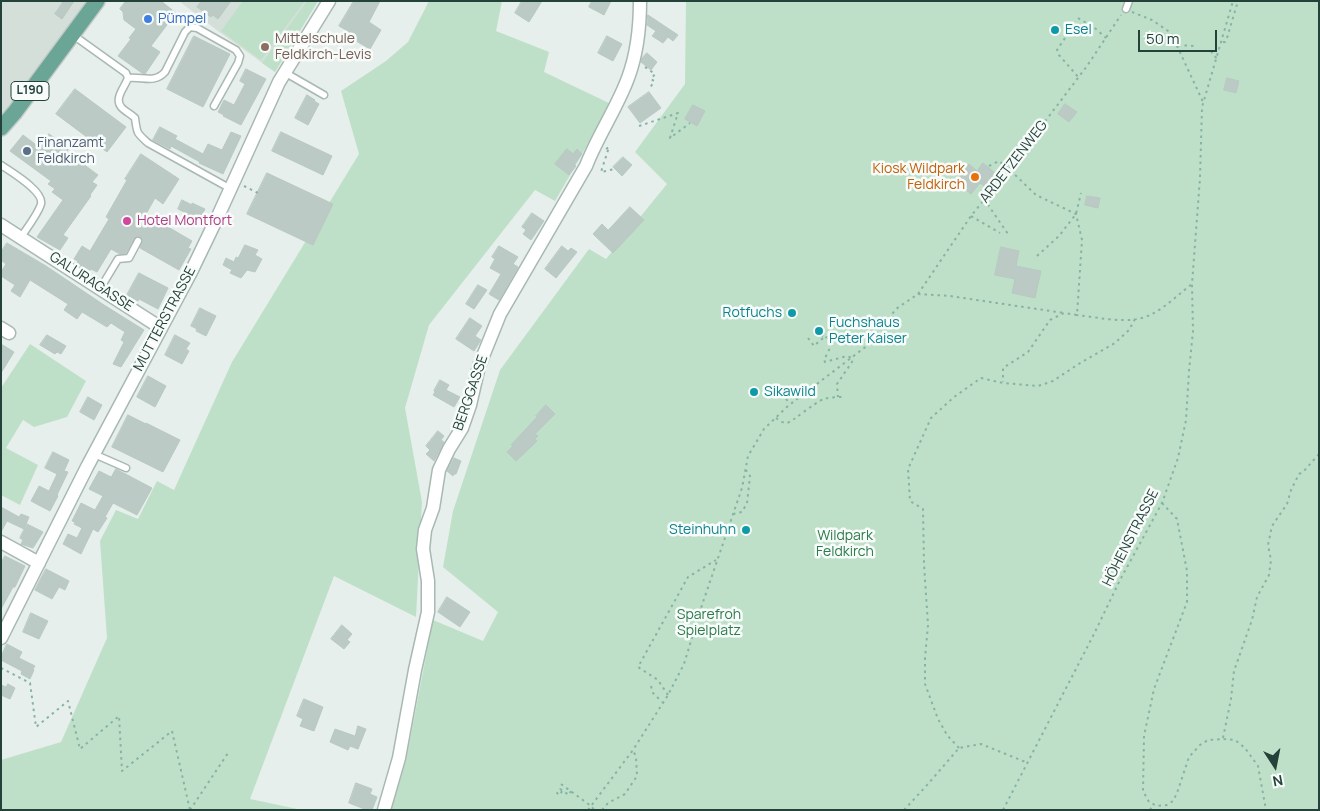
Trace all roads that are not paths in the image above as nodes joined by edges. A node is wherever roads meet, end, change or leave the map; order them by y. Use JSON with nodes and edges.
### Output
{"nodes":[{"id":1,"x":97,"y":1,"type":"edge"},
{"id":2,"x":329,"y":1,"type":"edge"},
{"id":3,"x":640,"y":1,"type":"edge"},
{"id":4,"x":1129,"y":1,"type":"edge"},
{"id":5,"x":1126,"y":9,"type":"road end"},
{"id":6,"x":73,"y":35,"type":"junction"},
{"id":7,"x":284,"y":72,"type":"junction"},
{"id":8,"x":128,"y":78,"type":"junction"},
{"id":9,"x":324,"y":95,"type":"dead end"},
{"id":10,"x":214,"y":106,"type":"dead end"},
{"id":11,"x":1,"y":128,"type":"edge"},
{"id":12,"x":1,"y":164,"type":"edge"},
{"id":13,"x":232,"y":185,"type":"junction"},
{"id":14,"x":1,"y":225,"type":"edge"},
{"id":15,"x":21,"y":237,"type":"junction"},
{"id":16,"x":138,"y":241,"type":"dead end"},
{"id":17,"x":100,"y":289,"type":"junction"},
{"id":18,"x":161,"y":328,"type":"junction"},
{"id":19,"x":94,"y":454,"type":"junction"},
{"id":20,"x":126,"y":468,"type":"dead end"},
{"id":21,"x":1,"y":542,"type":"edge"},
{"id":22,"x":39,"y":563,"type":"junction"},
{"id":23,"x":1,"y":637,"type":"edge"},
{"id":24,"x":384,"y":810,"type":"edge"}],
"edges":[{"from":1,"to":6,"type":"main road","number":"L190"},
{"from":2,"to":7,"type":"street","name":"MUTTERSTRASSE"},
{"from":3,"to":24,"type":"street","name":"BERGGASSE"},
{"from":4,"to":5,"type":"lane"},
{"from":6,"to":8,"type":"lane"},
{"from":6,"to":11,"type":"main road","number":"L190"},
{"from":7,"to":9,"type":"lane"},
{"from":7,"to":13,"type":"street","name":"MUTTERSTRASSE"},
{"from":8,"to":10,"type":"lane"},
{"from":8,"to":13,"type":"lane"},
{"from":12,"to":15,"type":"lane"},
{"from":13,"to":18,"type":"street","name":"MUTTERSTRASSE"},
{"from":14,"to":15,"type":"street","name":"GALURAGASSE"},
{"from":15,"to":17,"type":"street","name":"GALURAGASSE"},
{"from":16,"to":17,"type":"lane"},
{"from":17,"to":18,"type":"street","name":"GALURAGASSE"},
{"from":18,"to":19,"type":"street","name":"MUTTERSTRASSE"},
{"from":19,"to":20,"type":"lane"},
{"from":19,"to":22,"type":"street","name":"MUTTERSTRASSE"},
{"from":21,"to":22,"type":"street"},
{"from":22,"to":23,"type":"street","name":"MUTTERSTRASSE"}]}
